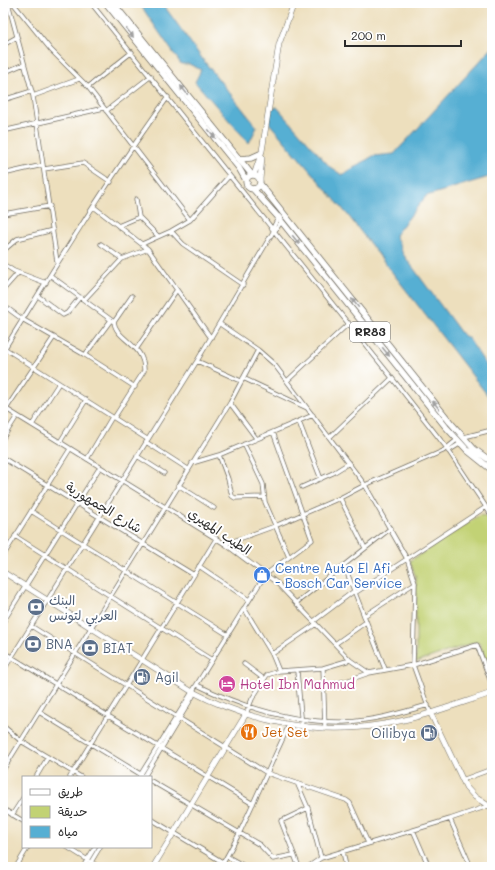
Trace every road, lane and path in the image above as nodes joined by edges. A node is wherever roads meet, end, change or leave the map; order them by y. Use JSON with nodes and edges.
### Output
{"nodes":[{"id":1,"x":8,"y":3,"type":"edge"},
{"id":2,"x":13,"y":3,"type":"edge"},
{"id":3,"x":91,"y":3,"type":"edge"},
{"id":4,"x":106,"y":3,"type":"edge"},
{"id":5,"x":113,"y":3,"type":"edge"},
{"id":6,"x":294,"y":3,"type":"edge"},
{"id":7,"x":17,"y":38,"type":"junction"},
{"id":8,"x":3,"y":45,"type":"edge"},
{"id":9,"x":132,"y":52,"type":"junction"},
{"id":10,"x":24,"y":64,"type":"junction"},
{"id":11,"x":3,"y":73,"type":"edge"},
{"id":12,"x":151,"y":76,"type":"junction"},
{"id":13,"x":79,"y":79,"type":"junction"},
{"id":14,"x":88,"y":87,"type":"junction"},
{"id":15,"x":32,"y":91,"type":"junction"},
{"id":16,"x":33,"y":96,"type":"junction"},
{"id":17,"x":168,"y":97,"type":"junction"},
{"id":18,"x":3,"y":100,"type":"edge"},
{"id":19,"x":105,"y":109,"type":"junction"},
{"id":20,"x":37,"y":123,"type":"junction"},
{"id":21,"x":3,"y":131,"type":"edge"},
{"id":22,"x":133,"y":144,"type":"junction"},
{"id":23,"x":261,"y":153,"type":"junction"},
{"id":24,"x":240,"y":159,"type":"junction"},
{"id":25,"x":44,"y":167,"type":"junction"},
{"id":26,"x":3,"y":174,"type":"edge"},
{"id":27,"x":253,"y":175,"type":"junction"},
{"id":28,"x":229,"y":176,"type":"junction"},
{"id":29,"x":111,"y":182,"type":"junction"},
{"id":30,"x":247,"y":182,"type":"junction"},
{"id":31,"x":260,"y":182,"type":"junction"},
{"id":32,"x":253,"y":189,"type":"junction"},
{"id":33,"x":136,"y":199,"type":"dead end"},
{"id":34,"x":50,"y":206,"type":"junction"},
{"id":35,"x":94,"y":207,"type":"junction"},
{"id":36,"x":3,"y":214,"type":"edge"},
{"id":37,"x":140,"y":217,"type":"junction"},
{"id":38,"x":282,"y":218,"type":"junction"},
{"id":39,"x":190,"y":220,"type":"junction"},
{"id":40,"x":118,"y":226,"type":"junction"},
{"id":41,"x":53,"y":230,"type":"junction"},
{"id":42,"x":274,"y":230,"type":"junction"},
{"id":43,"x":171,"y":231,"type":"junction"},
{"id":44,"x":158,"y":236,"type":"junction"},
{"id":45,"x":101,"y":244,"type":"dead end"},
{"id":46,"x":142,"y":244,"type":"junction"},
{"id":47,"x":148,"y":249,"type":"junction"},
{"id":48,"x":3,"y":251,"type":"edge"},
{"id":49,"x":122,"y":259,"type":"junction"},
{"id":50,"x":57,"y":262,"type":"junction"},
{"id":51,"x":3,"y":264,"type":"edge"},
{"id":52,"x":18,"y":273,"type":"junction"},
{"id":53,"x":50,"y":276,"type":"junction"},
{"id":54,"x":46,"y":283,"type":"junction"},
{"id":55,"x":243,"y":284,"type":"junction"},
{"id":56,"x":3,"y":290,"type":"edge"},
{"id":57,"x":176,"y":291,"type":"junction"},
{"id":58,"x":38,"y":296,"type":"junction"},
{"id":59,"x":132,"y":296,"type":"dead end"},
{"id":60,"x":80,"y":297,"type":"junction"},
{"id":61,"x":84,"y":300,"type":"junction"},
{"id":62,"x":3,"y":305,"type":"edge"},
{"id":63,"x":22,"y":319,"type":"junction"},
{"id":64,"x":113,"y":321,"type":"junction"},
{"id":65,"x":349,"y":322,"type":"junction"},
{"id":66,"x":220,"y":324,"type":"junction"},
{"id":67,"x":54,"y":336,"type":"junction"},
{"id":68,"x":211,"y":338,"type":"junction"},
{"id":69,"x":137,"y":348,"type":"junction"},
{"id":70,"x":4,"y":349,"type":"edge"},
{"id":71,"x":258,"y":350,"type":"junction"},
{"id":72,"x":85,"y":355,"type":"junction"},
{"id":73,"x":197,"y":362,"type":"junction"},
{"id":74,"x":34,"y":367,"type":"junction"},
{"id":75,"x":392,"y":378,"type":"junction"},
{"id":76,"x":242,"y":379,"type":"junction"},
{"id":77,"x":287,"y":381,"type":"junction"},
{"id":78,"x":59,"y":383,"type":"junction"},
{"id":79,"x":135,"y":387,"type":"junction"},
{"id":80,"x":86,"y":400,"type":"junction"},
{"id":81,"x":230,"y":403,"type":"junction"},
{"id":82,"x":5,"y":408,"type":"edge"},
{"id":83,"x":308,"y":408,"type":"junction"},
{"id":84,"x":313,"y":415,"type":"junction"},
{"id":85,"x":17,"y":416,"type":"junction"},
{"id":86,"x":113,"y":417,"type":"junction"},
{"id":87,"x":299,"y":422,"type":"junction"},
{"id":88,"x":32,"y":425,"type":"junction"},
{"id":89,"x":492,"y":430,"type":"edge"},
{"id":90,"x":273,"y":432,"type":"junction"},
{"id":91,"x":330,"y":437,"type":"junction"},
{"id":92,"x":3,"y":438,"type":"edge"},
{"id":93,"x":256,"y":438,"type":"junction"},
{"id":94,"x":463,"y":439,"type":"junction"},
{"id":95,"x":146,"y":440,"type":"junction"},
{"id":96,"x":60,"y":442,"type":"junction"},
{"id":97,"x":244,"y":444,"type":"junction"},
{"id":98,"x":70,"y":448,"type":"junction"},
{"id":99,"x":445,"y":449,"type":"junction"},
{"id":100,"x":449,"y":452,"type":"junction"},
{"id":101,"x":219,"y":455,"type":"junction"},
{"id":102,"x":137,"y":456,"type":"junction"},
{"id":103,"x":3,"y":458,"type":"edge"},
{"id":104,"x":86,"y":459,"type":"junction"},
{"id":105,"x":492,"y":462,"type":"edge"},
{"id":106,"x":192,"y":463,"type":"junction"},
{"id":107,"x":349,"y":463,"type":"junction"},
{"id":108,"x":100,"y":467,"type":"junction"},
{"id":109,"x":188,"y":469,"type":"junction"},
{"id":110,"x":492,"y":470,"type":"edge"},
{"id":111,"x":164,"y":473,"type":"dead end"},
{"id":112,"x":321,"y":479,"type":"junction"},
{"id":113,"x":122,"y":480,"type":"junction"},
{"id":114,"x":47,"y":485,"type":"junction"},
{"id":115,"x":178,"y":485,"type":"junction"},
{"id":116,"x":365,"y":485,"type":"junction"},
{"id":117,"x":302,"y":488,"type":"dead end"},
{"id":118,"x":264,"y":497,"type":"junction"},
{"id":119,"x":340,"y":498,"type":"junction"},
{"id":120,"x":77,"y":503,"type":"junction"},
{"id":121,"x":164,"y":507,"type":"junction"},
{"id":122,"x":486,"y":507,"type":"junction"},
{"id":123,"x":214,"y":508,"type":"dead end"},
{"id":124,"x":31,"y":511,"type":"junction"},
{"id":125,"x":302,"y":514,"type":"junction"},
{"id":126,"x":492,"y":516,"type":"edge"},
{"id":127,"x":99,"y":517,"type":"junction"},
{"id":128,"x":275,"y":526,"type":"junction"},
{"id":129,"x":391,"y":528,"type":"junction"},
{"id":130,"x":60,"y":530,"type":"junction"},
{"id":131,"x":15,"y":536,"type":"junction"},
{"id":132,"x":216,"y":539,"type":"junction"},
{"id":133,"x":143,"y":543,"type":"junction"},
{"id":134,"x":82,"y":544,"type":"junction"},
{"id":135,"x":225,"y":544,"type":"junction"},
{"id":136,"x":366,"y":548,"type":"junction"},
{"id":137,"x":45,"y":555,"type":"junction"},
{"id":138,"x":3,"y":556,"type":"edge"},
{"id":139,"x":289,"y":557,"type":"junction"},
{"id":140,"x":407,"y":559,"type":"junction"},
{"id":141,"x":344,"y":565,"type":"junction"},
{"id":142,"x":199,"y":566,"type":"junction"},
{"id":143,"x":67,"y":568,"type":"junction"},
{"id":144,"x":126,"y":570,"type":"junction"},
{"id":145,"x":3,"y":572,"type":"edge"},
{"id":146,"x":194,"y":575,"type":"junction"},
{"id":147,"x":265,"y":575,"type":"junction"},
{"id":148,"x":415,"y":583,"type":"junction"},
{"id":149,"x":25,"y":586,"type":"junction"},
{"id":150,"x":354,"y":592,"type":"junction"},
{"id":151,"x":110,"y":595,"type":"junction"},
{"id":152,"x":47,"y":600,"type":"junction"},
{"id":153,"x":249,"y":600,"type":"junction"},
{"id":154,"x":177,"y":602,"type":"junction"},
{"id":155,"x":296,"y":603,"type":"junction"},
{"id":156,"x":244,"y":608,"type":"junction"},
{"id":157,"x":364,"y":616,"type":"junction"},
{"id":158,"x":3,"y":622,"type":"edge"},
{"id":159,"x":315,"y":622,"type":"junction"},
{"id":160,"x":366,"y":622,"type":"junction"},
{"id":161,"x":31,"y":626,"type":"junction"},
{"id":162,"x":90,"y":627,"type":"junction"},
{"id":163,"x":161,"y":628,"type":"junction"},
{"id":164,"x":228,"y":635,"type":"junction"},
{"id":165,"x":335,"y":644,"type":"junction"},
{"id":166,"x":3,"y":652,"type":"edge"},
{"id":167,"x":74,"y":653,"type":"junction"},
{"id":168,"x":272,"y":654,"type":"junction"},
{"id":169,"x":12,"y":657,"type":"junction"},
{"id":170,"x":141,"y":660,"type":"junction"},
{"id":171,"x":212,"y":660,"type":"junction"},
{"id":172,"x":350,"y":660,"type":"junction"},
{"id":173,"x":244,"y":664,"type":"dead end"},
{"id":174,"x":413,"y":665,"type":"junction"},
{"id":175,"x":323,"y":668,"type":"junction"},
{"id":176,"x":385,"y":669,"type":"junction"},
{"id":177,"x":3,"y":671,"type":"edge"},
{"id":178,"x":278,"y":671,"type":"junction"},
{"id":179,"x":297,"y":671,"type":"junction"},
{"id":180,"x":369,"y":673,"type":"junction"},
{"id":181,"x":264,"y":679,"type":"junction"},
{"id":182,"x":56,"y":684,"type":"junction"},
{"id":183,"x":126,"y":685,"type":"junction"},
{"id":184,"x":197,"y":685,"type":"junction"},
{"id":185,"x":492,"y":685,"type":"edge"},
{"id":186,"x":325,"y":686,"type":"junction"},
{"id":187,"x":193,"y":691,"type":"junction"},
{"id":188,"x":492,"y":693,"type":"edge"},
{"id":189,"x":428,"y":705,"type":"junction"},
{"id":190,"x":248,"y":707,"type":"junction"},
{"id":191,"x":39,"y":712,"type":"junction"},
{"id":192,"x":430,"y":712,"type":"junction"},
{"id":193,"x":246,"y":714,"type":"junction"},
{"id":194,"x":107,"y":715,"type":"junction"},
{"id":195,"x":178,"y":718,"type":"junction"},
{"id":196,"x":301,"y":718,"type":"junction"},
{"id":197,"x":325,"y":721,"type":"junction"},
{"id":198,"x":289,"y":724,"type":"junction"},
{"id":199,"x":3,"y":726,"type":"edge"},
{"id":200,"x":302,"y":727,"type":"junction"},
{"id":201,"x":325,"y":729,"type":"junction"},
{"id":202,"x":21,"y":741,"type":"junction"},
{"id":203,"x":90,"y":744,"type":"junction"},
{"id":204,"x":159,"y":747,"type":"junction"},
{"id":205,"x":226,"y":748,"type":"junction"},
{"id":206,"x":48,"y":757,"type":"junction"},
{"id":207,"x":492,"y":769,"type":"edge"},
{"id":208,"x":3,"y":770,"type":"edge"},
{"id":209,"x":73,"y":772,"type":"junction"},
{"id":210,"x":267,"y":774,"type":"junction"},
{"id":211,"x":37,"y":776,"type":"edge"},
{"id":212,"x":71,"y":776,"type":"edge"},
{"id":213,"x":79,"y":776,"type":"edge"},
{"id":214,"x":142,"y":776,"type":"edge"},
{"id":215,"x":209,"y":777,"type":"junction"},
{"id":216,"x":462,"y":780,"type":"junction"},
{"id":217,"x":152,"y":782,"type":"edge"},
{"id":218,"x":298,"y":785,"type":"junction"},
{"id":219,"x":22,"y":800,"type":"edge"},
{"id":220,"x":253,"y":804,"type":"junction"},
{"id":221,"x":191,"y":805,"type":"junction"},
{"id":222,"x":490,"y":807,"type":"edge"},
{"id":223,"x":308,"y":808,"type":"junction"},
{"id":224,"x":3,"y":809,"type":"edge"},
{"id":225,"x":12,"y":815,"type":"junction"},
{"id":226,"x":450,"y":819,"type":"junction"},
{"id":227,"x":22,"y":820,"type":"edge"},
{"id":228,"x":152,"y":820,"type":"edge"},
{"id":229,"x":413,"y":830,"type":"junction"},
{"id":230,"x":174,"y":833,"type":"junction"},
{"id":231,"x":240,"y":834,"type":"junction"},
{"id":232,"x":368,"y":843,"type":"junction"},
{"id":233,"x":27,"y":848,"type":"edge"},
{"id":234,"x":70,"y":848,"type":"edge"},
{"id":235,"x":94,"y":848,"type":"edge"},
{"id":236,"x":99,"y":848,"type":"edge"},
{"id":237,"x":343,"y":851,"type":"junction"},
{"id":238,"x":293,"y":854,"type":"junction"},
{"id":239,"x":228,"y":856,"type":"junction"},
{"id":240,"x":321,"y":858,"type":"junction"},
{"id":241,"x":87,"y":860,"type":"junction"},
{"id":242,"x":91,"y":862,"type":"junction"},
{"id":243,"x":224,"y":863,"type":"junction"},
{"id":244,"x":16,"y":867,"type":"edge"},
{"id":245,"x":83,"y":867,"type":"edge"},
{"id":246,"x":88,"y":867,"type":"edge"},
{"id":247,"x":99,"y":867,"type":"edge"},
{"id":248,"x":153,"y":867,"type":"edge"},
{"id":249,"x":221,"y":867,"type":"edge"},
{"id":250,"x":246,"y":867,"type":"edge"},
{"id":251,"x":299,"y":867,"type":"edge"},
{"id":252,"x":308,"y":867,"type":"edge"},
{"id":253,"x":346,"y":867,"type":"edge"},
{"id":254,"x":429,"y":867,"type":"edge"},
{"id":255,"x":471,"y":867,"type":"edge"}],
"edges":[{"from":1,"to":7,"type":"street"},
{"from":2,"to":13,"type":"street"},
{"from":3,"to":9,"type":"street"},
{"from":4,"to":30,"type":"main road","number":"RR83","one_way":true},
{"from":24,"to":5,"type":"main road","number":"RR83","one_way":true},
{"from":6,"to":23,"type":"main road"},
{"from":7,"to":8,"type":"street"},
{"from":7,"to":10,"type":"street"},
{"from":9,"to":12,"type":"street"},
{"from":9,"to":14,"type":"street"},
{"from":10,"to":11,"type":"street"},
{"from":10,"to":15,"type":"street"},
{"from":12,"to":17,"type":"street"},
{"from":12,"to":19,"type":"street"},
{"from":13,"to":14,"type":"street"},
{"from":13,"to":16,"type":"street"},
{"from":14,"to":19,"type":"street"},
{"from":15,"to":16,"type":"street"},
{"from":15,"to":18,"type":"street"},
{"from":16,"to":20,"type":"street"},
{"from":17,"to":22,"type":"street"},
{"from":17,"to":28,"type":"street"},
{"from":19,"to":20,"type":"street"},
{"from":19,"to":22,"type":"street"},
{"from":20,"to":21,"type":"street"},
{"from":20,"to":25,"type":"street"},
{"from":22,"to":29,"type":"street"},
{"from":22,"to":39,"type":"street"},
{"from":23,"to":24,"type":"main road"},
{"from":23,"to":27,"type":"main road"},
{"from":23,"to":31,"type":"main road"},
{"from":24,"to":27,"type":"main road","number":"RR83"},
{"from":25,"to":26,"type":"street"},
{"from":25,"to":29,"type":"street"},
{"from":25,"to":34,"type":"street"},
{"from":27,"to":30,"type":"main road"},
{"from":27,"to":31,"type":"main road","number":"RR83"},
{"from":28,"to":39,"type":"street"},
{"from":28,"to":42,"type":"street"},
{"from":29,"to":35,"type":"street"},
{"from":30,"to":32,"type":"main road","number":"RR83"},
{"from":31,"to":32,"type":"main road"},
{"from":31,"to":38,"type":"main road","number":"RR83"},
{"from":32,"to":38,"type":"main road","number":"RR83"},
{"from":33,"to":37,"type":"street"},
{"from":34,"to":36,"type":"street"},
{"from":34,"to":41,"type":"street"},
{"from":35,"to":40,"type":"street"},
{"from":35,"to":50,"type":"street"},
{"from":37,"to":40,"type":"street"},
{"from":37,"to":44,"type":"street"},
{"from":38,"to":42,"type":"street"},
{"from":38,"to":94,"type":"main road","number":"RR83"},
{"from":39,"to":43,"type":"street"},
{"from":40,"to":46,"type":"street"},
{"from":41,"to":48,"type":"street"},
{"from":41,"to":50,"type":"street"},
{"from":42,"to":55,"type":"street"},
{"from":42,"to":65,"type":"street"},
{"from":43,"to":44,"type":"street"},
{"from":43,"to":55,"type":"street"},
{"from":44,"to":46,"type":"street"},
{"from":45,"to":49,"type":"street"},
{"from":46,"to":47,"type":"street"},
{"from":47,"to":49,"type":"street"},
{"from":47,"to":57,"type":"street"},
{"from":49,"to":61,"type":"street"},
{"from":50,"to":53,"type":"street"},
{"from":51,"to":52,"type":"street"},
{"from":52,"to":54,"type":"street"},
{"from":52,"to":56,"type":"street"},
{"from":53,"to":54,"type":"street"},
{"from":53,"to":60,"type":"street"},
{"from":54,"to":58,"type":"street"},
{"from":55,"to":66,"type":"street"},
{"from":57,"to":68,"type":"street"},
{"from":57,"to":69,"type":"street"},
{"from":58,"to":60,"type":"street"},
{"from":58,"to":63,"type":"street"},
{"from":59,"to":64,"type":"street"},
{"from":60,"to":61,"type":"street"},
{"from":61,"to":64,"type":"street"},
{"from":62,"to":63,"type":"street"},
{"from":63,"to":67,"type":"street"},
{"from":63,"to":70,"type":"street"},
{"from":64,"to":69,"type":"street"},
{"from":64,"to":72,"type":"street"},
{"from":65,"to":75,"type":"street"},
{"from":65,"to":77,"type":"street"},
{"from":66,"to":68,"type":"street"},
{"from":66,"to":71,"type":"street"},
{"from":67,"to":72,"type":"street"},
{"from":67,"to":74,"type":"street"},
{"from":68,"to":73,"type":"street"},
{"from":69,"to":79,"type":"street"},
{"from":70,"to":74,"type":"street"},
{"from":71,"to":76,"type":"street"},
{"from":71,"to":77,"type":"street"},
{"from":72,"to":79,"type":"street"},
{"from":73,"to":76,"type":"street"},
{"from":73,"to":95,"type":"street"},
{"from":74,"to":78,"type":"street"},
{"from":74,"to":82,"type":"street"},
{"from":75,"to":91,"type":"street"},
{"from":75,"to":99,"type":"street"},
{"from":76,"to":81,"type":"street"},
{"from":76,"to":83,"type":"street"},
{"from":77,"to":83,"type":"street"},
{"from":78,"to":80,"type":"street"},
{"from":78,"to":88,"type":"street"},
{"from":79,"to":86,"type":"street"},
{"from":80,"to":86,"type":"street"},
{"from":80,"to":96,"type":"street"},
{"from":81,"to":93,"type":"street"},
{"from":81,"to":106,"type":"street"},
{"from":82,"to":85,"type":"street","name":"الطيب المهيري"},
{"from":83,"to":84,"type":"street"},
{"from":84,"to":87,"type":"street"},
{"from":84,"to":91,"type":"street"},
{"from":85,"to":88,"type":"street","name":"الطيب المهيري"},
{"from":85,"to":92,"type":"street"},
{"from":86,"to":95,"type":"street"},
{"from":86,"to":104,"type":"street"},
{"from":87,"to":90,"type":"street"},
{"from":87,"to":112,"type":"street"},
{"from":88,"to":96,"type":"street","name":"الطيب المهيري"},
{"from":89,"to":94,"type":"street"},
{"from":90,"to":93,"type":"street"},
{"from":90,"to":125,"type":"street"},
{"from":91,"to":107,"type":"street"},
{"from":93,"to":97,"type":"street"},
{"from":94,"to":99,"type":"street"},
{"from":94,"to":100,"type":"street"},
{"from":94,"to":105,"type":"main road","number":"RR83"},
{"from":94,"to":110,"type":"main road","number":"RR83"},
{"from":95,"to":102,"type":"street"},
{"from":95,"to":109,"type":"street"},
{"from":96,"to":98,"type":"street","name":"الطيب المهيري"},
{"from":97,"to":101,"type":"street"},
{"from":97,"to":118,"type":"street"},
{"from":98,"to":104,"type":"street","name":"الطيب المهيري"},
{"from":98,"to":114,"type":"street"},
{"from":99,"to":100,"type":"street"},
{"from":99,"to":116,"type":"street"},
{"from":100,"to":122,"type":"street"},
{"from":101,"to":106,"type":"street"},
{"from":101,"to":118,"type":"street"},
{"from":102,"to":111,"type":"street"},
{"from":102,"to":113,"type":"street"},
{"from":103,"to":114,"type":"street","name":"شارع الجمهورية"},
{"from":104,"to":108,"type":"street","name":"الطيب المهيري"},
{"from":106,"to":109,"type":"street"},
{"from":107,"to":112,"type":"street"},
{"from":107,"to":116,"type":"street"},
{"from":108,"to":113,"type":"street","name":"الطيب المهيري"},
{"from":108,"to":120,"type":"street"},
{"from":109,"to":115,"type":"street"},
{"from":112,"to":117,"type":"street"},
{"from":113,"to":121,"type":"street","name":"الطيب المهيري"},
{"from":113,"to":127,"type":"street"},
{"from":114,"to":120,"type":"street","name":"شارع الجمهورية"},
{"from":114,"to":124,"type":"street"},
{"from":115,"to":121,"type":"street"},
{"from":115,"to":123,"type":"street"},
{"from":116,"to":119,"type":"street"},
{"from":116,"to":129,"type":"street"},
{"from":118,"to":128,"type":"street"},
{"from":119,"to":125,"type":"street"},
{"from":119,"to":136,"type":"street"},
{"from":120,"to":127,"type":"street","name":"شارع الجمهورية"},
{"from":120,"to":130,"type":"street"},
{"from":121,"to":132,"type":"street","name":"الطيب المهيري"},
{"from":121,"to":133,"type":"street"},
{"from":122,"to":126,"type":"street"},
{"from":122,"to":140,"type":"street"},
{"from":124,"to":130,"type":"street"},
{"from":124,"to":131,"type":"street"},
{"from":125,"to":128,"type":"street"},
{"from":125,"to":139,"type":"street"},
{"from":127,"to":133,"type":"street","name":"شارع الجمهورية"},
{"from":127,"to":134,"type":"street"},
{"from":128,"to":135,"type":"street"},
{"from":128,"to":139,"type":"street"},
{"from":129,"to":136,"type":"street"},
{"from":129,"to":140,"type":"street"},
{"from":130,"to":134,"type":"street"},
{"from":130,"to":137,"type":"street"},
{"from":131,"to":137,"type":"street"},
{"from":131,"to":138,"type":"street"},
{"from":132,"to":135,"type":"street","name":"الطيب المهيري"},
{"from":132,"to":142,"type":"street"},
{"from":133,"to":144,"type":"street"},
{"from":133,"to":146,"type":"street","name":"شارع الجمهورية"},
{"from":134,"to":143,"type":"street"},
{"from":134,"to":144,"type":"street"},
{"from":135,"to":147,"type":"street","name":"الطيب المهيري"},
{"from":136,"to":141,"type":"street"},
{"from":137,"to":143,"type":"street"},
{"from":137,"to":149,"type":"street"},
{"from":139,"to":147,"type":"street"},
{"from":140,"to":148,"type":"street"},
{"from":140,"to":150,"type":"street"},
{"from":141,"to":150,"type":"street"},
{"from":141,"to":155,"type":"street"},
{"from":142,"to":146,"type":"street"},
{"from":142,"to":153,"type":"street"},
{"from":143,"to":151,"type":"street"},
{"from":143,"to":152,"type":"street"},
{"from":144,"to":151,"type":"street"},
{"from":144,"to":154,"type":"street"},
{"from":145,"to":149,"type":"main road"},
{"from":146,"to":154,"type":"street"},
{"from":147,"to":153,"type":"street"},
{"from":147,"to":155,"type":"street","name":"الطيب المهيري"},
{"from":148,"to":157,"type":"street"},
{"from":148,"to":174,"type":"street"},
{"from":149,"to":152,"type":"main road"},
{"from":149,"to":158,"type":"street"},
{"from":150,"to":157,"type":"street"},
{"from":150,"to":159,"type":"street"},
{"from":151,"to":162,"type":"street"},
{"from":151,"to":163,"type":"street"},
{"from":152,"to":161,"type":"street"},
{"from":152,"to":162,"type":"main road"},
{"from":153,"to":156,"type":"street"},
{"from":154,"to":163,"type":"street"},
{"from":154,"to":164,"type":"street"},
{"from":155,"to":159,"type":"street","name":"الطيب المهيري"},
{"from":156,"to":164,"type":"street"},
{"from":156,"to":168,"type":"street"},
{"from":157,"to":160,"type":"street"},
{"from":159,"to":165,"type":"street","name":"الطيب المهيري"},
{"from":159,"to":168,"type":"street"},
{"from":160,"to":165,"type":"street"},
{"from":160,"to":176,"type":"street"},
{"from":161,"to":167,"type":"street"},
{"from":161,"to":169,"type":"street"},
{"from":162,"to":167,"type":"street"},
{"from":162,"to":170,"type":"main road"},
{"from":163,"to":170,"type":"street"},
{"from":163,"to":171,"type":"street"},
{"from":164,"to":171,"type":"street"},
{"from":165,"to":172,"type":"street","name":"الطيب المهيري"},
{"from":166,"to":169,"type":"street"},
{"from":167,"to":182,"type":"street"},
{"from":167,"to":183,"type":"street"},
{"from":168,"to":178,"type":"street"},
{"from":169,"to":177,"type":"street"},
{"from":169,"to":182,"type":"street"},
{"from":170,"to":183,"type":"street"},
{"from":170,"to":187,"type":"main road"},
{"from":171,"to":184,"type":"street"},
{"from":172,"to":175,"type":"street"},
{"from":172,"to":180,"type":"street","name":"الطيب المهيري"},
{"from":173,"to":181,"type":"street"},
{"from":174,"to":176,"type":"street"},
{"from":174,"to":185,"type":"street"},
{"from":174,"to":189,"type":"street"},
{"from":175,"to":179,"type":"street"},
{"from":175,"to":186,"type":"street"},
{"from":176,"to":180,"type":"street"},
{"from":178,"to":179,"type":"street"},
{"from":178,"to":181,"type":"street"},
{"from":179,"to":196,"type":"street"},
{"from":180,"to":186,"type":"street"},
{"from":181,"to":190,"type":"street"},
{"from":182,"to":191,"type":"street"},
{"from":182,"to":194,"type":"street"},
{"from":183,"to":194,"type":"street"},
{"from":183,"to":195,"type":"street"},
{"from":184,"to":187,"type":"street"},
{"from":184,"to":190,"type":"street"},
{"from":186,"to":197,"type":"street"},
{"from":187,"to":193,"type":"main road"},
{"from":187,"to":195,"type":"street"},
{"from":188,"to":192,"type":"main road"},
{"from":189,"to":192,"type":"street"},
{"from":189,"to":197,"type":"street"},
{"from":190,"to":193,"type":"street"},
{"from":190,"to":196,"type":"street"},
{"from":191,"to":202,"type":"street"},
{"from":191,"to":203,"type":"street"},
{"from":192,"to":201,"type":"main road"},
{"from":192,"to":216,"type":"main road"},
{"from":193,"to":198,"type":"main road"},
{"from":193,"to":205,"type":"main road"},
{"from":194,"to":203,"type":"street"},
{"from":194,"to":204,"type":"street"},
{"from":195,"to":204,"type":"street"},
{"from":195,"to":205,"type":"street"},
{"from":196,"to":197,"type":"street"},
{"from":196,"to":200,"type":"street"},
{"from":197,"to":201,"type":"street"},
{"from":198,"to":200,"type":"main road"},
{"from":198,"to":210,"type":"street"},
{"from":199,"to":202,"type":"street"},
{"from":200,"to":201,"type":"main road"},
{"from":202,"to":206,"type":"street"},
{"from":202,"to":208,"type":"street"},
{"from":203,"to":209,"type":"street"},
{"from":203,"to":214,"type":"street"},
{"from":204,"to":214,"type":"street"},
{"from":204,"to":215,"type":"street"},
{"from":205,"to":210,"type":"street"},
{"from":205,"to":215,"type":"main road"},
{"from":206,"to":209,"type":"street"},
{"from":206,"to":211,"type":"street"},
{"from":207,"to":216,"type":"street"},
{"from":209,"to":212,"type":"street"},
{"from":209,"to":213,"type":"street"},
{"from":210,"to":218,"type":"street"},
{"from":210,"to":220,"type":"street"},
{"from":215,"to":220,"type":"street"},
{"from":215,"to":221,"type":"main road"},
{"from":216,"to":222,"type":"main road"},
{"from":217,"to":221,"type":"street"},
{"from":218,"to":223,"type":"street"},
{"from":218,"to":232,"type":"street"},
{"from":219,"to":225,"type":"street"},
{"from":220,"to":231,"type":"street"},
{"from":221,"to":230,"type":"main road"},
{"from":221,"to":231,"type":"street"},
{"from":222,"to":226,"type":"street"},
{"from":223,"to":238,"type":"street"},
{"from":223,"to":240,"type":"street"},
{"from":224,"to":225,"type":"street"},
{"from":225,"to":227,"type":"street"},
{"from":226,"to":229,"type":"street"},
{"from":226,"to":255,"type":"street"},
{"from":228,"to":230,"type":"street"},
{"from":229,"to":232,"type":"street"},
{"from":229,"to":254,"type":"street"},
{"from":230,"to":243,"type":"street"},
{"from":230,"to":248,"type":"main road"},
{"from":231,"to":238,"type":"street"},
{"from":231,"to":239,"type":"street"},
{"from":232,"to":237,"type":"street"},
{"from":233,"to":244,"type":"street"},
{"from":234,"to":241,"type":"street"},
{"from":235,"to":241,"type":"street"},
{"from":236,"to":242,"type":"street"},
{"from":237,"to":240,"type":"street"},
{"from":237,"to":253,"type":"street"},
{"from":238,"to":251,"type":"street"},
{"from":239,"to":243,"type":"street"},
{"from":239,"to":250,"type":"street"},
{"from":240,"to":252,"type":"street"},
{"from":241,"to":242,"type":"street"},
{"from":241,"to":245,"type":"street"},
{"from":242,"to":246,"type":"street"},
{"from":242,"to":247,"type":"street"},
{"from":243,"to":249,"type":"street"}]}
